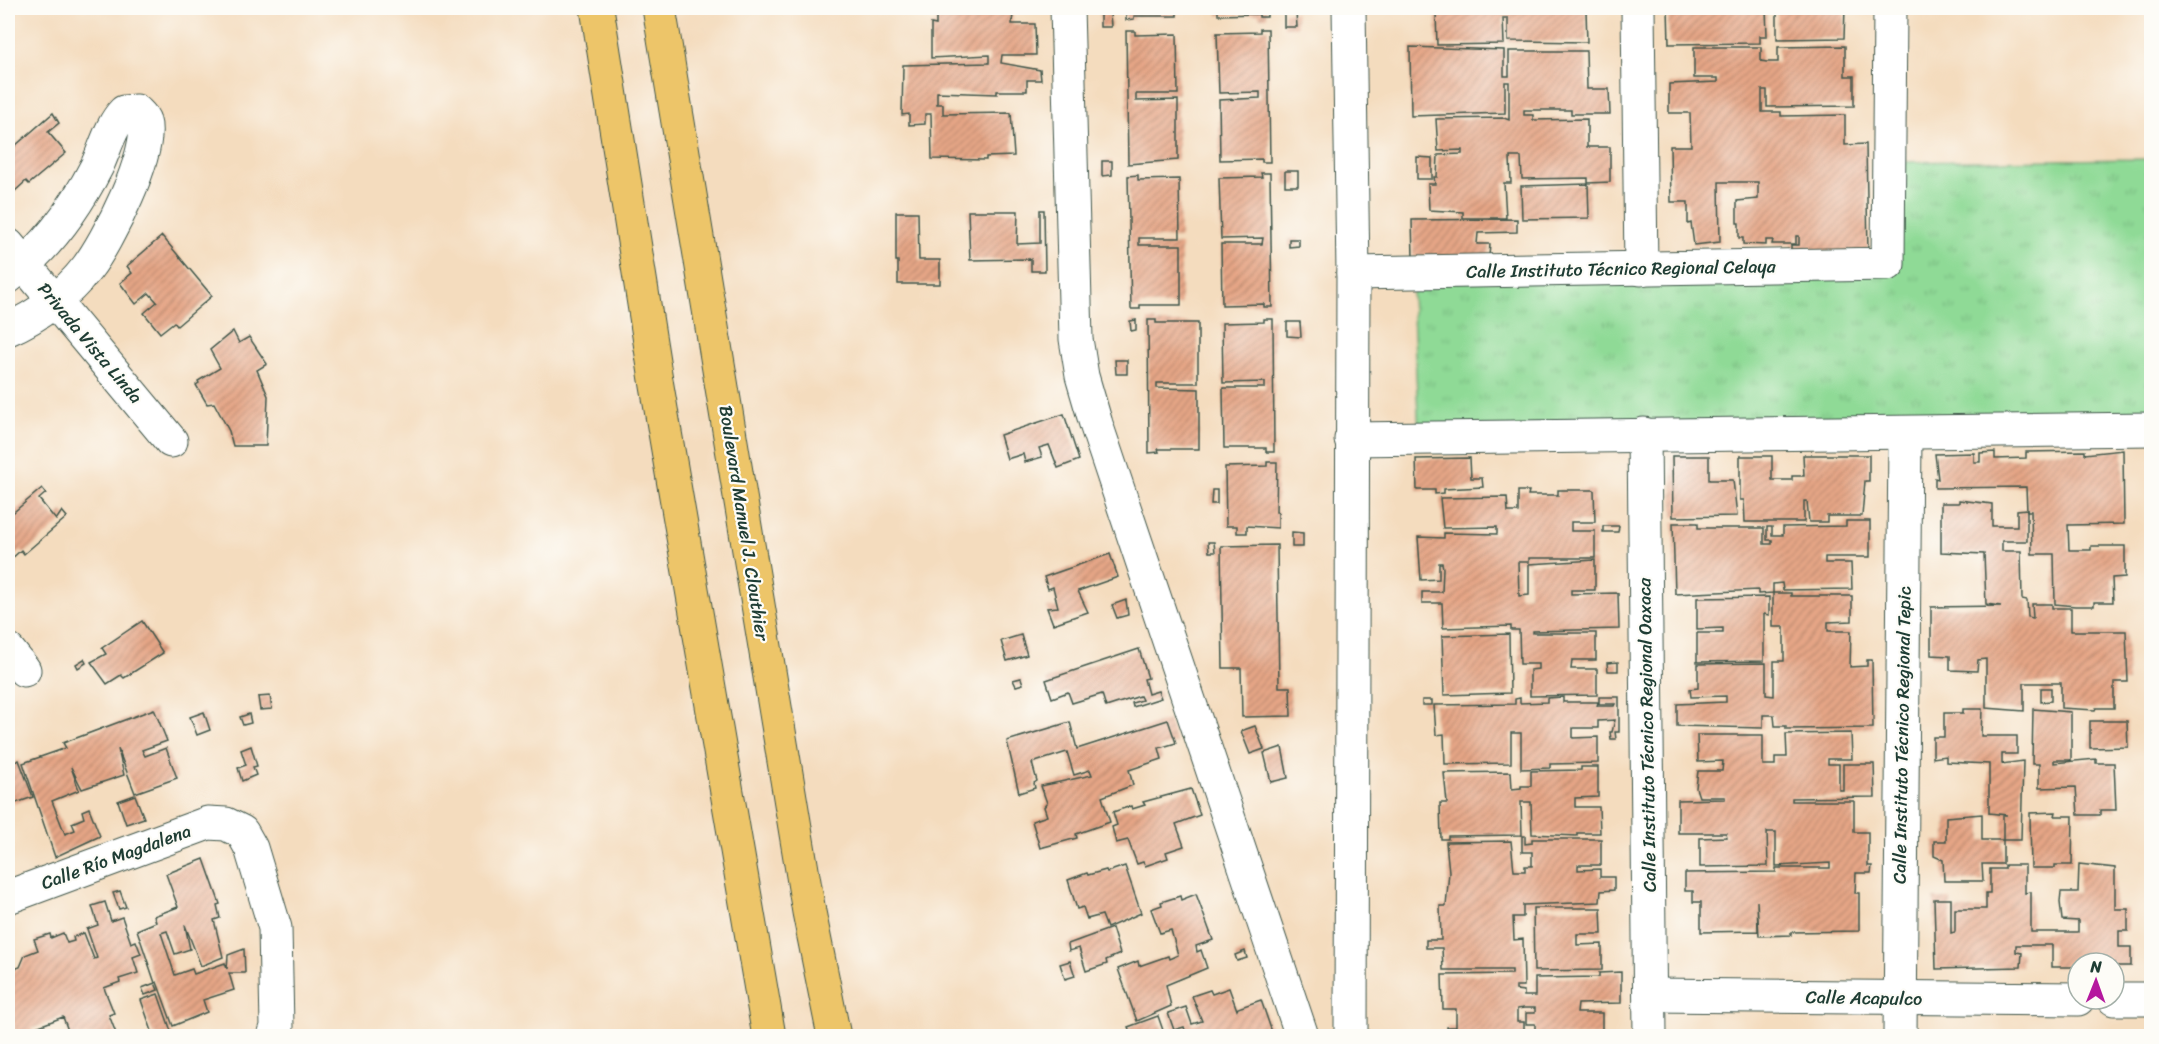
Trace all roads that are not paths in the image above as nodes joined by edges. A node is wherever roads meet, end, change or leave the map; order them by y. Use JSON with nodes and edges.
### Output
{"nodes":[{"id":1,"x":597,"y":8,"type":"edge"},
{"id":2,"x":659,"y":8,"type":"edge"},
{"id":3,"x":1067,"y":8,"type":"edge"},
{"id":4,"x":1349,"y":8,"type":"edge"},
{"id":5,"x":1638,"y":8,"type":"edge"},
{"id":6,"x":1890,"y":8,"type":"edge"},
{"id":7,"x":13,"y":262,"type":"edge"},
{"id":8,"x":1641,"y":269,"type":"junction"},
{"id":9,"x":1353,"y":273,"type":"junction"},
{"id":10,"x":55,"y":301,"type":"junction"},
{"id":11,"x":8,"y":329,"type":"edge"},
{"id":12,"x":2151,"y":429,"type":"edge"},
{"id":13,"x":1905,"y":433,"type":"junction"},
{"id":14,"x":1644,"y":434,"type":"junction"},
{"id":15,"x":1352,"y":439,"type":"junction"},
{"id":16,"x":171,"y":441,"type":"dead end"},
{"id":17,"x":8,"y":897,"type":"edge"},
{"id":18,"x":1650,"y":995,"type":"junction"},
{"id":19,"x":1900,"y":999,"type":"junction"},
{"id":20,"x":2066,"y":999,"type":"edge"},
{"id":21,"x":2126,"y":999,"type":"edge"},
{"id":22,"x":2151,"y":999,"type":"edge"},
{"id":23,"x":274,"y":1036,"type":"edge"},
{"id":24,"x":769,"y":1036,"type":"edge"},
{"id":25,"x":834,"y":1036,"type":"edge"},
{"id":26,"x":1302,"y":1036,"type":"edge"},
{"id":27,"x":1351,"y":1036,"type":"edge"},
{"id":28,"x":1650,"y":1036,"type":"edge"},
{"id":29,"x":1900,"y":1036,"type":"edge"}],
"edges":[{"from":1,"to":24,"type":"main road"},
{"from":2,"to":25,"type":"main road","name":"Boulevard Manuel J. Clouthier"},
{"from":3,"to":26,"type":"street"},
{"from":4,"to":9,"type":"street"},
{"from":5,"to":8,"type":"street"},
{"from":6,"to":8,"type":"street","name":"Calle Instituto Técnico Regional Celaya"},
{"from":7,"to":10,"type":"street","name":"Privada Vista Linda"},
{"from":7,"to":10,"type":"street"},
{"from":8,"to":9,"type":"street","name":"Calle Instituto Técnico Regional Celaya"},
{"from":9,"to":15,"type":"street"},
{"from":10,"to":11,"type":"street"},
{"from":10,"to":16,"type":"street","name":"Privada Vista Linda"},
{"from":12,"to":13,"type":"street"},
{"from":13,"to":14,"type":"street"},
{"from":13,"to":19,"type":"street","name":"Calle Instituto Técnico Regional Tepic"},
{"from":14,"to":15,"type":"street"},
{"from":14,"to":18,"type":"street","name":"Calle Instituto Técnico Regional Oaxaca"},
{"from":15,"to":27,"type":"street"},
{"from":17,"to":23,"type":"street","name":"Calle Río Magdalena"},
{"from":18,"to":19,"type":"street","name":"Calle Acapulco"},
{"from":18,"to":28,"type":"street","name":"Calle Instituto Técnico Regional Oaxaca"},
{"from":19,"to":20,"type":"street","name":"Calle Acapulco"},
{"from":19,"to":29,"type":"street","name":"Calle Instituto Técnico Regional Tepic"},
{"from":21,"to":22,"type":"street"}]}
